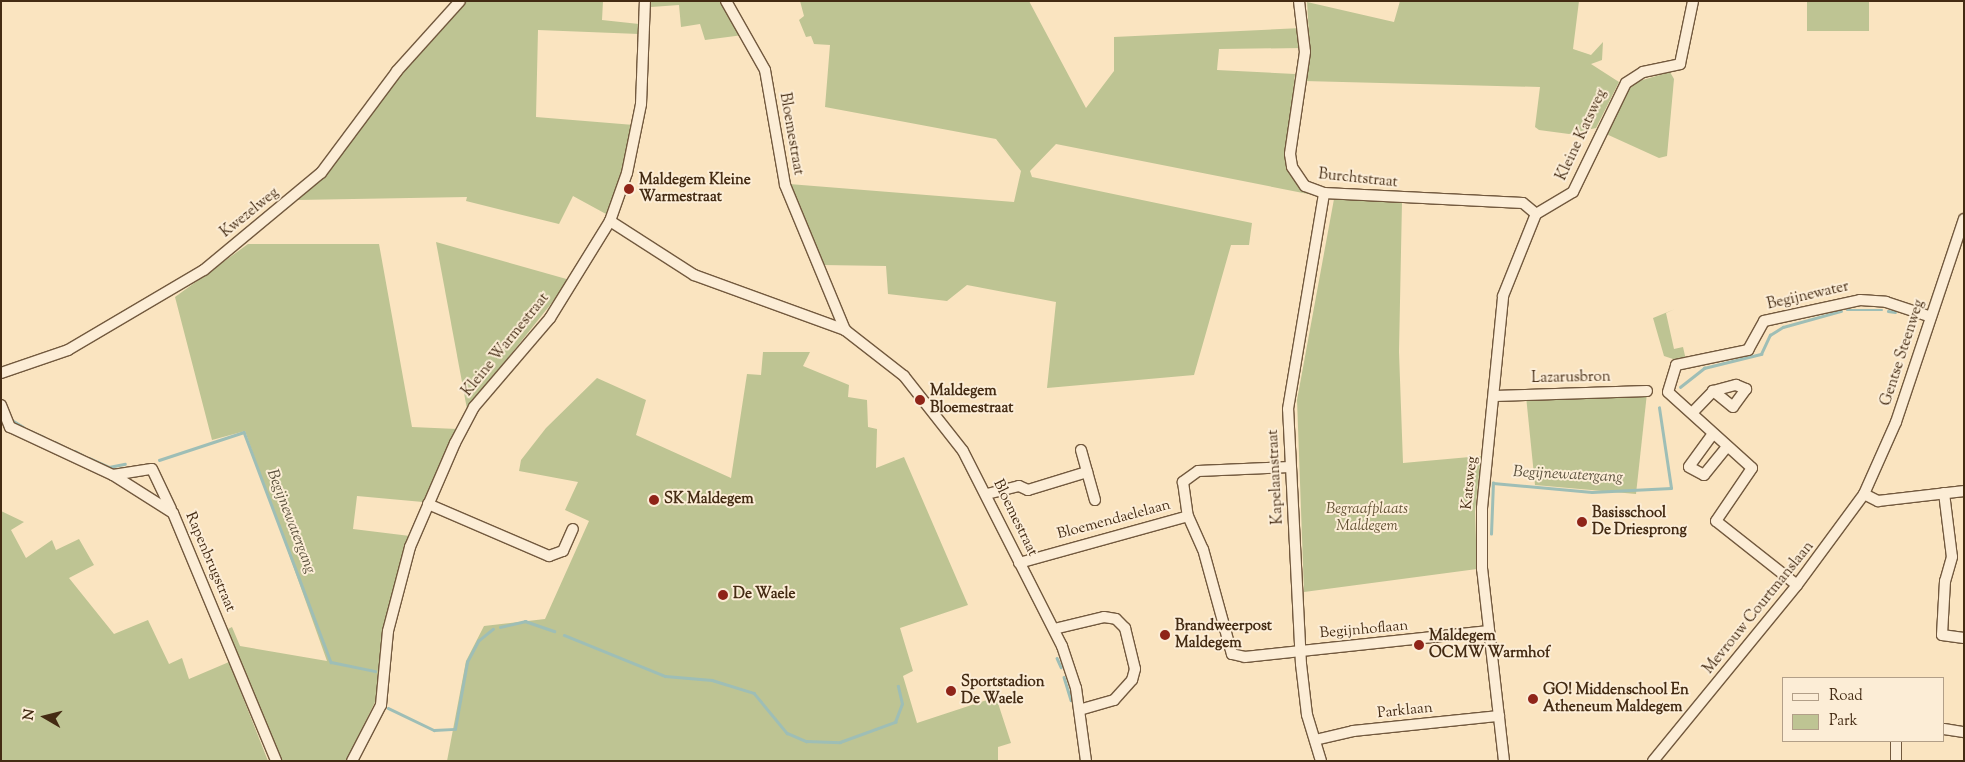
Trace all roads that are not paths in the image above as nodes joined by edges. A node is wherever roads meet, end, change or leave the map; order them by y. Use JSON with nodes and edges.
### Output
{"nodes":[{"id":1,"x":460,"y":1,"type":"edge"},
{"id":2,"x":645,"y":1,"type":"edge"},
{"id":3,"x":726,"y":1,"type":"edge"},
{"id":4,"x":1300,"y":1,"type":"edge"},
{"id":5,"x":1693,"y":1,"type":"edge"},
{"id":6,"x":1324,"y":193,"type":"junction"},
{"id":7,"x":1536,"y":214,"type":"junction"},
{"id":8,"x":1964,"y":219,"type":"edge"},
{"id":9,"x":610,"y":221,"type":"junction"},
{"id":10,"x":1931,"y":317,"type":"junction"},
{"id":11,"x":845,"y":330,"type":"junction"},
{"id":12,"x":1,"y":373,"type":"edge"},
{"id":13,"x":1647,"y":391,"type":"dead end"},
{"id":14,"x":1713,"y":391,"type":"dead end"},
{"id":15,"x":1495,"y":396,"type":"junction"},
{"id":16,"x":1,"y":405,"type":"edge"},
{"id":17,"x":1693,"y":412,"type":"junction"},
{"id":18,"x":1712,"y":435,"type":"junction"},
{"id":19,"x":1727,"y":447,"type":"junction"},
{"id":20,"x":1081,"y":450,"type":"dead end"},
{"id":21,"x":1290,"y":467,"type":"junction"},
{"id":22,"x":1087,"y":472,"type":"junction"},
{"id":23,"x":113,"y":475,"type":"junction"},
{"id":24,"x":1964,"y":491,"type":"edge"},
{"id":25,"x":987,"y":494,"type":"junction"},
{"id":26,"x":1864,"y":494,"type":"junction"},
{"id":27,"x":1944,"y":494,"type":"junction"},
{"id":28,"x":1095,"y":500,"type":"dead end"},
{"id":29,"x":428,"y":504,"type":"junction"},
{"id":30,"x":174,"y":514,"type":"junction"},
{"id":31,"x":1188,"y":516,"type":"junction"},
{"id":32,"x":573,"y":529,"type":"dead end"},
{"id":33,"x":1020,"y":563,"type":"junction"},
{"id":34,"x":1796,"y":586,"type":"junction"},
{"id":35,"x":1054,"y":629,"type":"junction"},
{"id":36,"x":1489,"y":631,"type":"junction"},
{"id":37,"x":1964,"y":638,"type":"edge"},
{"id":38,"x":1301,"y":652,"type":"junction"},
{"id":39,"x":1080,"y":710,"type":"junction"},
{"id":40,"x":1499,"y":716,"type":"junction"},
{"id":41,"x":1945,"y":729,"type":"edge"},
{"id":42,"x":1964,"y":732,"type":"edge"},
{"id":43,"x":1315,"y":740,"type":"junction"},
{"id":44,"x":1896,"y":742,"type":"edge"},
{"id":45,"x":276,"y":761,"type":"edge"},
{"id":46,"x":352,"y":761,"type":"edge"},
{"id":47,"x":1086,"y":761,"type":"edge"},
{"id":48,"x":1322,"y":761,"type":"edge"},
{"id":49,"x":1504,"y":761,"type":"edge"},
{"id":50,"x":1653,"y":761,"type":"edge"},
{"id":51,"x":1896,"y":761,"type":"edge"}],
"edges":[{"from":1,"to":12,"type":"street","name":"Kwezelweg"},
{"from":2,"to":9,"type":"street","name":"Kleine Warmestraat"},
{"from":3,"to":11,"type":"street","name":"Bloemestraat"},
{"from":4,"to":6,"type":"street","name":"Burchtstraat"},
{"from":5,"to":7,"type":"street","name":"Kleine Katsweg"},
{"from":6,"to":7,"type":"street","name":"Burchtstraat"},
{"from":6,"to":21,"type":"street","name":"Kapelaanstraat"},
{"from":7,"to":15,"type":"street","name":"Katsweg"},
{"from":8,"to":10,"type":"street","name":"Gentse Steenweg"},
{"from":9,"to":11,"type":"street","name":"Bloemestraat"},
{"from":9,"to":29,"type":"street","name":"Kleine Warmestraat"},
{"from":10,"to":17,"type":"street","name":"Begijnewater"},
{"from":10,"to":26,"type":"street","name":"Gentse Steenweg"},
{"from":11,"to":25,"type":"street","name":"Bloemestraat"},
{"from":13,"to":15,"type":"street","name":"Lazarusbron"},
{"from":14,"to":17,"type":"street"},
{"from":15,"to":36,"type":"street","name":"Katsweg"},
{"from":16,"to":23,"type":"street","name":"Rapenbrugstraat"},
{"from":17,"to":18,"type":"street"},
{"from":18,"to":19,"type":"street"},
{"from":18,"to":19,"type":"street"},
{"from":19,"to":34,"type":"street"},
{"from":20,"to":22,"type":"street"},
{"from":21,"to":31,"type":"street","name":"Bloemendaelelaan"},
{"from":21,"to":38,"type":"street","name":"Kapelaanstraat"},
{"from":22,"to":25,"type":"street"},
{"from":22,"to":28,"type":"street"},
{"from":23,"to":30,"type":"street","name":"Rapenbrugstraat"},
{"from":23,"to":30,"type":"street"},
{"from":24,"to":27,"type":"street"},
{"from":25,"to":33,"type":"street","name":"Bloemestraat"},
{"from":26,"to":27,"type":"street"},
{"from":26,"to":34,"type":"street","name":"Mevrouw Courtmanslaan"},
{"from":27,"to":37,"type":"street"},
{"from":29,"to":32,"type":"street"},
{"from":29,"to":46,"type":"street","name":"Kleine Warmestraat"},
{"from":30,"to":45,"type":"street","name":"Rapenbrugstraat"},
{"from":31,"to":33,"type":"street","name":"Bloemendaelelaan"},
{"from":31,"to":38,"type":"street","name":"Bloemendaelelaan"},
{"from":33,"to":35,"type":"street","name":"Bloemestraat"},
{"from":34,"to":50,"type":"street","name":"Mevrouw Courtmanslaan"},
{"from":35,"to":39,"type":"street","name":"Bloemestraat"},
{"from":35,"to":39,"type":"street"},
{"from":36,"to":38,"type":"street","name":"Begijnhoflaan"},
{"from":36,"to":40,"type":"street","name":"Katsweg"},
{"from":38,"to":43,"type":"street","name":"Kapelaanstraat"},
{"from":39,"to":47,"type":"street","name":"Bloemestraat"},
{"from":40,"to":43,"type":"street","name":"Parklaan"},
{"from":40,"to":49,"type":"street","name":"Katsweg"},
{"from":41,"to":42,"type":"street"},
{"from":43,"to":48,"type":"street","name":"Kapelaanstraat"},
{"from":44,"to":51,"type":"street"}]}
